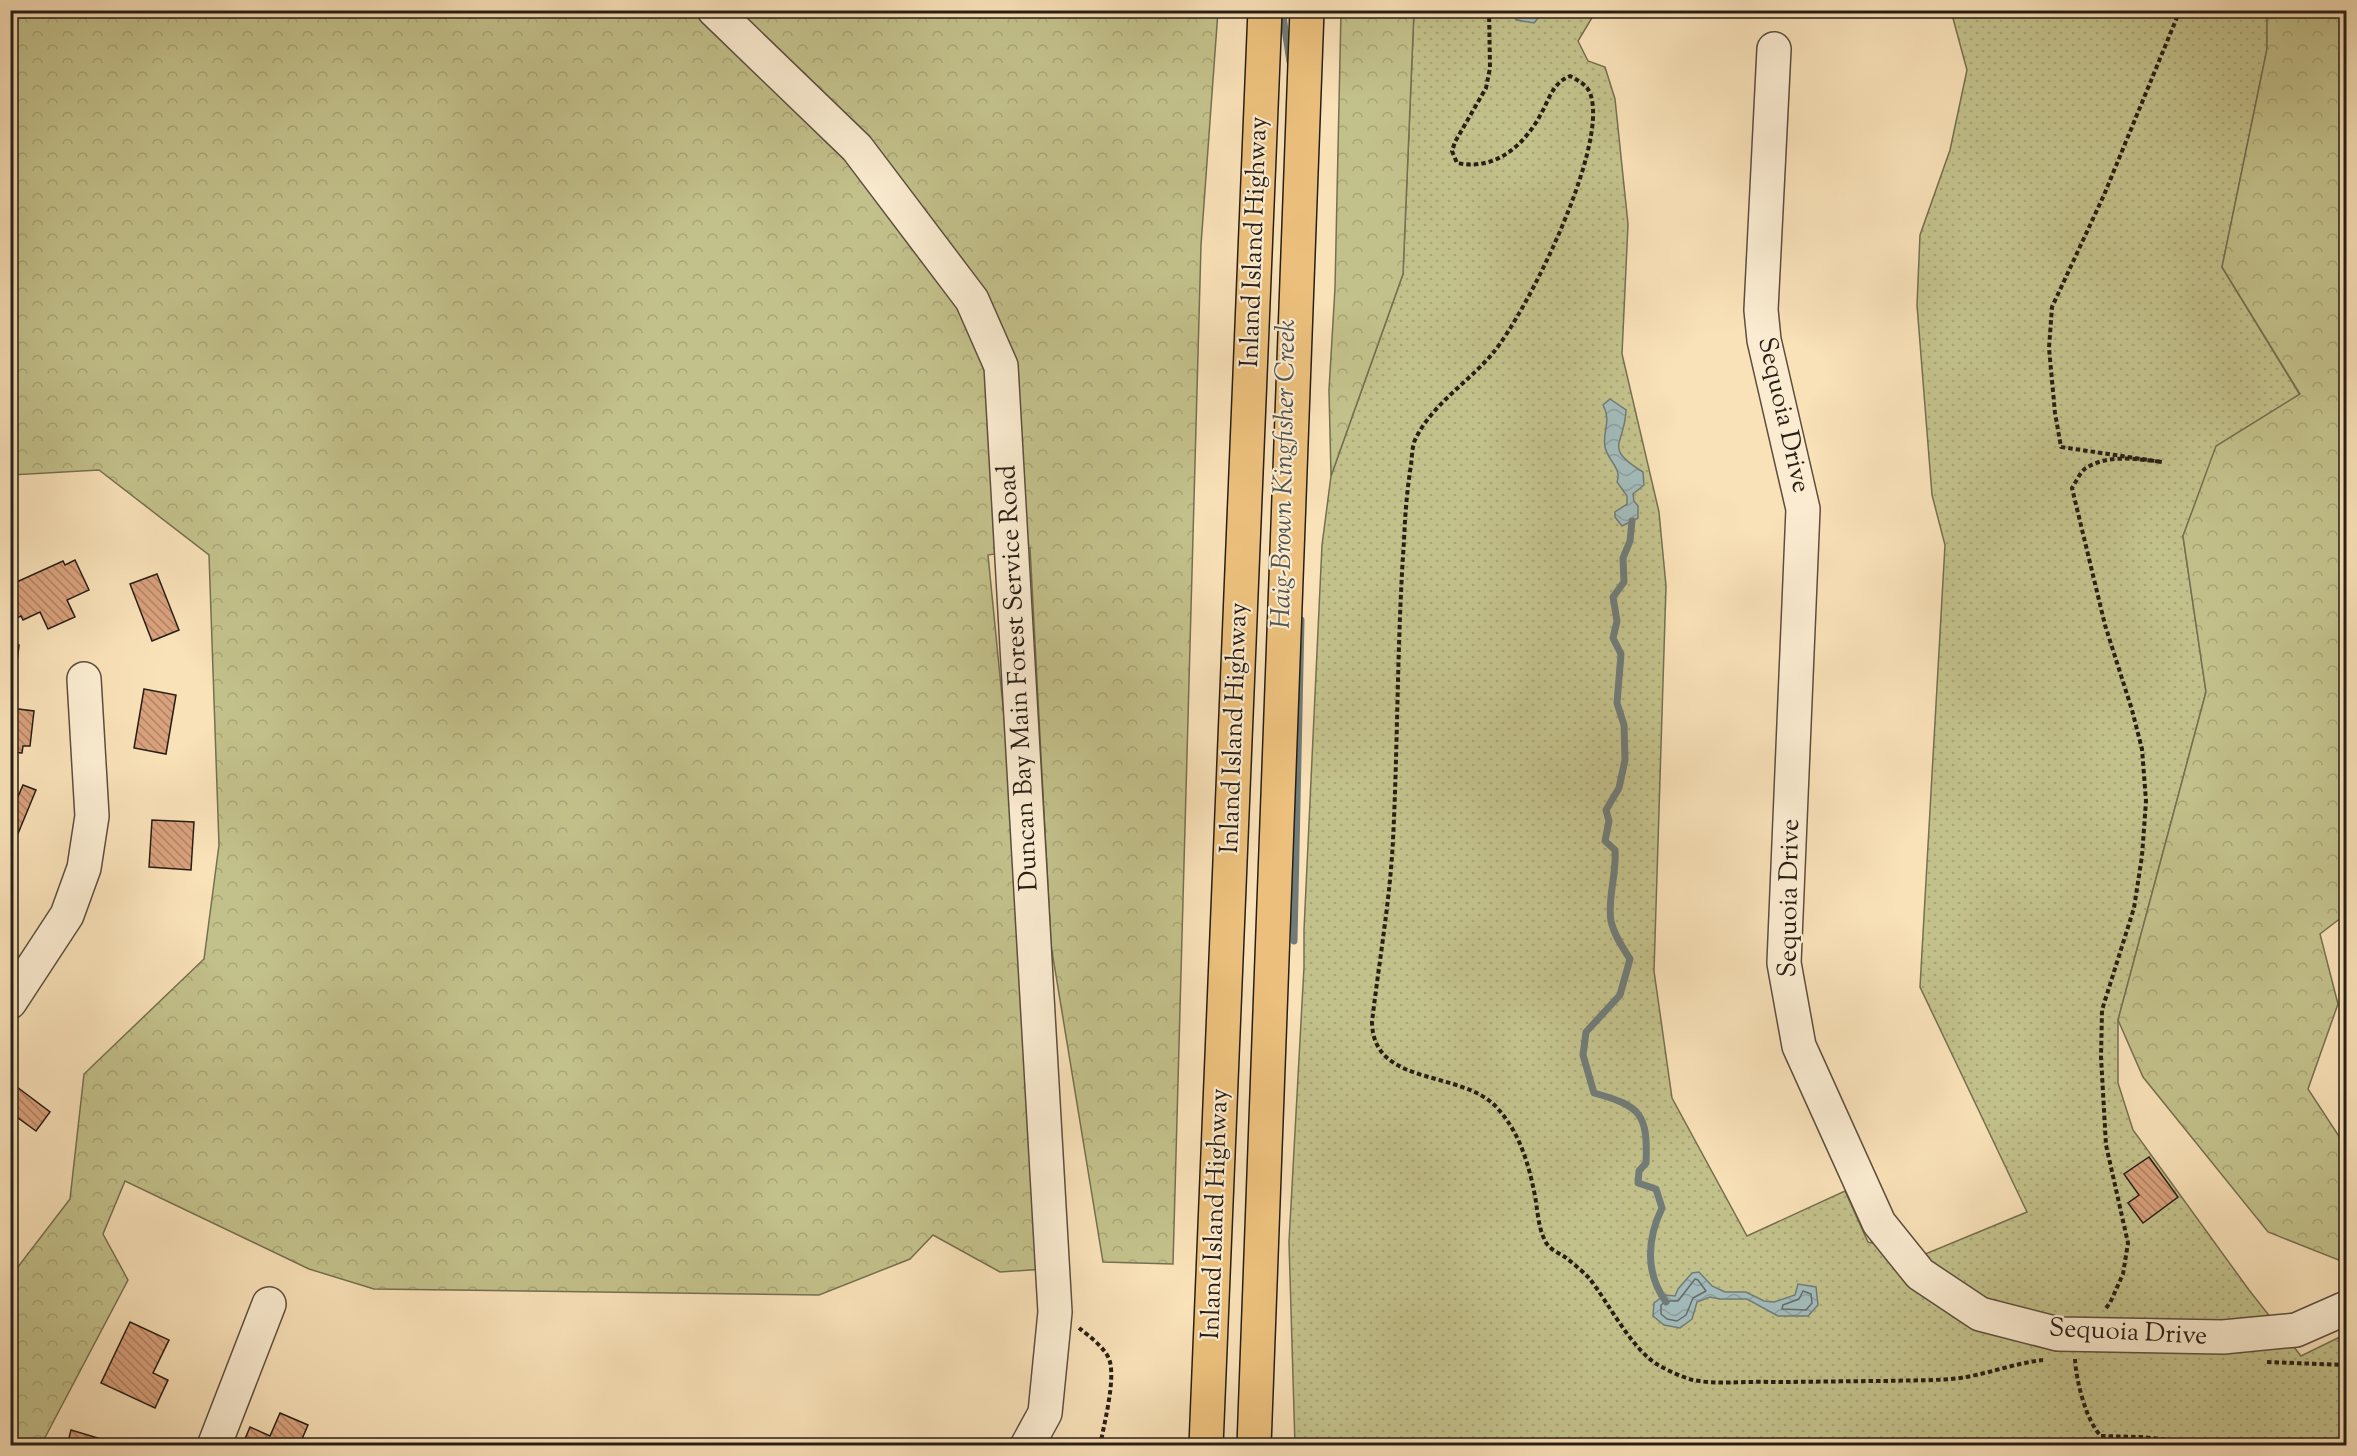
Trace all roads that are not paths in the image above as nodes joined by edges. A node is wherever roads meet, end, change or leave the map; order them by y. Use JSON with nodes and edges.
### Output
{"nodes":[{"id":1,"x":714,"y":10,"type":"edge"},
{"id":2,"x":1265,"y":10,"type":"edge"},
{"id":3,"x":1307,"y":24,"type":"edge"},
{"id":4,"x":1774,"y":49,"type":"dead end"},
{"id":5,"x":84,"y":679,"type":"dead end"},
{"id":6,"x":10,"y":1002,"type":"edge"},
{"id":7,"x":269,"y":1304,"type":"dead end"},
{"id":8,"x":2346,"y":1308,"type":"edge"},
{"id":9,"x":214,"y":1446,"type":"edge"},
{"id":10,"x":1027,"y":1446,"type":"edge"},
{"id":11,"x":1206,"y":1446,"type":"edge"},
{"id":12,"x":1254,"y":1446,"type":"edge"}],
"edges":[{"from":1,"to":10,"type":"street","name":"Duncan Bay Main Forest Service Road"},
{"from":2,"to":11,"type":"highway","name":"Inland Island Highway"},
{"from":3,"to":12,"type":"highway","name":"Inland Island Highway"},
{"from":4,"to":8,"type":"street","name":"Sequoia Drive"},
{"from":5,"to":6,"type":"street"},
{"from":7,"to":9,"type":"street"}]}
